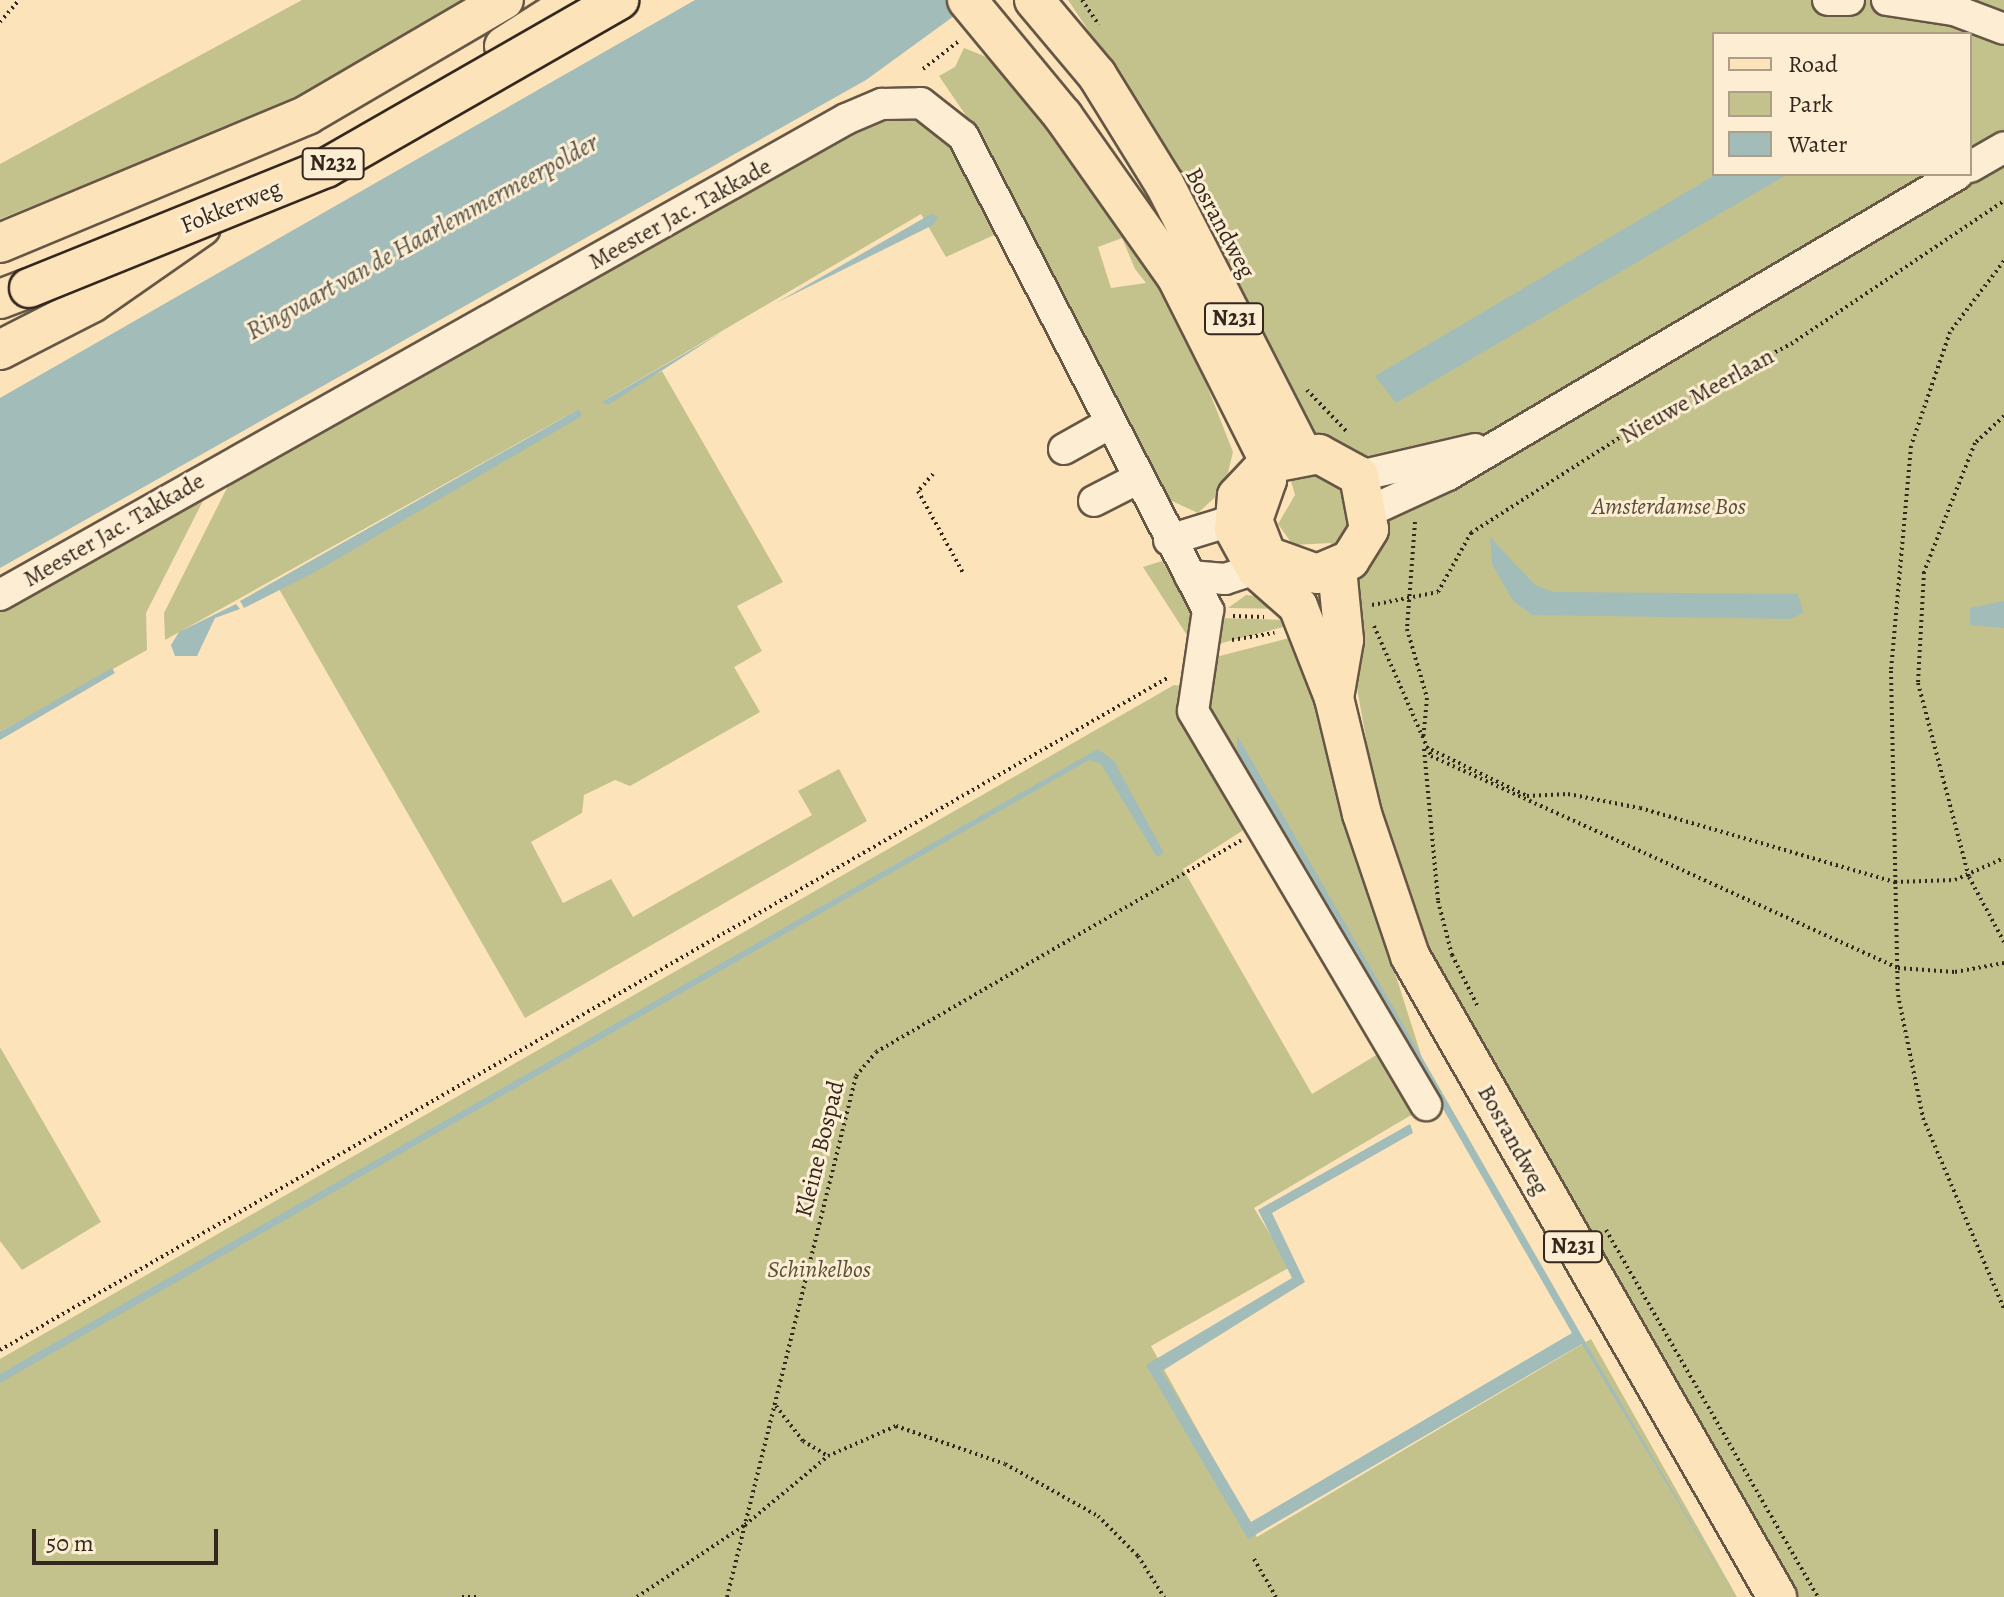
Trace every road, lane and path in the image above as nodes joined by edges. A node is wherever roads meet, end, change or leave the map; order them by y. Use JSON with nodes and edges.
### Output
{"nodes":[{"id":1,"x":19,"y":0,"type":"edge"},
{"id":2,"x":504,"y":0,"type":"edge"},
{"id":3,"x":576,"y":0,"type":"edge"},
{"id":4,"x":619,"y":0,"type":"edge"},
{"id":5,"x":1034,"y":0,"type":"edge"},
{"id":6,"x":1082,"y":0,"type":"edge"},
{"id":7,"x":1828,"y":0,"type":"edge"},
{"id":8,"x":1849,"y":0,"type":"edge"},
{"id":9,"x":1887,"y":0,"type":"edge"},
{"id":10,"x":972,"y":7,"type":"edge"},
{"id":11,"x":0,"y":22,"type":"edge"},
{"id":12,"x":2004,"y":29,"type":"edge"},
{"id":13,"x":1108,"y":39,"type":"dead end"},
{"id":14,"x":949,"y":49,"type":"dead end"},
{"id":15,"x":923,"y":69,"type":"dead end"},
{"id":16,"x":2004,"y":147,"type":"edge"},
{"id":17,"x":1972,"y":166,"type":"edge"},
{"id":18,"x":1955,"y":176,"type":"edge"},
{"id":19,"x":2004,"y":201,"type":"edge"},
{"id":20,"x":1221,"y":222,"type":"dead end"},
{"id":21,"x":0,"y":243,"type":"edge"},
{"id":22,"x":1236,"y":249,"type":"dead end"},
{"id":23,"x":2004,"y":261,"type":"edge"},
{"id":24,"x":14,"y":293,"type":"edge"},
{"id":25,"x":0,"y":350,"type":"edge"},
{"id":26,"x":1298,"y":376,"type":"dead end"},
{"id":27,"x":2004,"y":416,"type":"edge"},
{"id":28,"x":1109,"y":424,"type":"junction"},
{"id":29,"x":1489,"y":446,"type":"junction"},
{"id":30,"x":1064,"y":449,"type":"dead end"},
{"id":31,"x":1273,"y":465,"type":"junction"},
{"id":32,"x":933,"y":474,"type":"dead end"},
{"id":33,"x":1363,"y":476,"type":"junction"},
{"id":34,"x":1137,"y":479,"type":"junction"},
{"id":35,"x":1410,"y":494,"type":"junction"},
{"id":36,"x":1094,"y":501,"type":"dead end"},
{"id":37,"x":1234,"y":520,"type":"junction"},
{"id":38,"x":1169,"y":540,"type":"junction"},
{"id":39,"x":1337,"y":569,"type":"junction"},
{"id":40,"x":1270,"y":572,"type":"junction"},
{"id":41,"x":963,"y":573,"type":"dead end"},
{"id":42,"x":1190,"y":576,"type":"junction"},
{"id":43,"x":0,"y":595,"type":"edge"},
{"id":44,"x":1408,"y":602,"type":"junction"},
{"id":45,"x":1343,"y":624,"type":"junction"},
{"id":46,"x":1304,"y":629,"type":"junction"},
{"id":47,"x":1196,"y":661,"type":"junction"},
{"id":48,"x":1334,"y":698,"type":"junction"},
{"id":49,"x":1423,"y":746,"type":"junction"},
{"id":50,"x":1259,"y":830,"type":"junction"},
{"id":51,"x":2004,"y":858,"type":"edge"},
{"id":52,"x":1969,"y":877,"type":"junction"},
{"id":53,"x":1895,"y":882,"type":"junction"},
{"id":54,"x":2004,"y":942,"type":"edge"},
{"id":55,"x":2004,"y":963,"type":"edge"},
{"id":56,"x":1898,"y":968,"type":"junction"},
{"id":57,"x":1486,"y":1023,"type":"dead end"},
{"id":58,"x":1426,"y":1105,"type":"dead end"},
{"id":59,"x":1603,"y":1226,"type":"dead end"},
{"id":60,"x":2004,"y":1309,"type":"edge"},
{"id":61,"x":0,"y":1350,"type":"edge"},
{"id":62,"x":776,"y":1405,"type":"junction"},
{"id":63,"x":828,"y":1456,"type":"junction"},
{"id":64,"x":745,"y":1525,"type":"junction"},
{"id":65,"x":1254,"y":1559,"type":"dead end"},
{"id":66,"x":462,"y":1597,"type":"edge"},
{"id":67,"x":480,"y":1597,"type":"edge"},
{"id":68,"x":637,"y":1597,"type":"edge"},
{"id":69,"x":727,"y":1597,"type":"edge"},
{"id":70,"x":1164,"y":1597,"type":"edge"},
{"id":71,"x":1276,"y":1597,"type":"edge"},
{"id":72,"x":1777,"y":1597,"type":"edge"},
{"id":73,"x":1818,"y":1597,"type":"edge"}],
"edges":[{"from":1,"to":11,"type":"path"},
{"from":2,"to":21,"type":"main road","number":"N232"},
{"from":3,"to":25,"type":"main road","number":"N232"},
{"from":4,"to":24,"type":"main road","name":"Fokkerweg","number":"N232","bridge":true},
{"from":5,"to":31,"type":"main road","name":"Bosrandweg","number":"N231"},
{"from":6,"to":13,"type":"path"},
{"from":7,"to":8,"type":"street"},
{"from":9,"to":12,"type":"street"},
{"from":10,"to":31,"type":"main road","number":"N231"},
{"from":14,"to":15,"type":"path"},
{"from":16,"to":17,"type":"street"},
{"from":18,"to":29,"type":"street"},
{"from":19,"to":44,"type":"path","name":"Nieuwe Meerlaan"},
{"from":20,"to":22,"type":"path","name":"Bosrandweg"},
{"from":23,"to":53,"type":"path"},
{"from":26,"to":33,"type":"path"},
{"from":27,"to":52,"type":"path"},
{"from":28,"to":30,"type":"street"},
{"from":28,"to":34,"type":"street","name":"Meester Jac. Takkade"},
{"from":28,"to":43,"type":"street","name":"Meester Jac. Takkade"},
{"from":29,"to":33,"type":"street"},
{"from":29,"to":35,"type":"street"},
{"from":31,"to":33,"type":"main road"},
{"from":31,"to":37,"type":"main road"},
{"from":31,"to":40,"type":"main road","number":"N231"},
{"from":32,"to":41,"type":"path"},
{"from":33,"to":35,"type":"street"},
{"from":33,"to":39,"type":"main road"},
{"from":34,"to":36,"type":"street"},
{"from":34,"to":38,"type":"street","name":"Meester Jac. Takkade"},
{"from":35,"to":44,"type":"path"},
{"from":37,"to":38,"type":"street"},
{"from":37,"to":40,"type":"main road","number":"N231"},
{"from":38,"to":42,"type":"street","name":"Meester Jac. Takkade"},
{"from":39,"to":40,"type":"main road"},
{"from":39,"to":45,"type":"main road","name":"Bosrandweg","number":"N231"},
{"from":40,"to":42,"type":"street"},
{"from":40,"to":46,"type":"main road","name":"Bosrandweg","number":"N231"},
{"from":42,"to":47,"type":"street"},
{"from":44,"to":49,"type":"path"},
{"from":45,"to":48,"type":"main road","name":"Bosrandweg","number":"N231"},
{"from":45,"to":49,"type":"path"},
{"from":46,"to":47,"type":"path"},
{"from":46,"to":48,"type":"main road","name":"Bosrandweg","number":"N231"},
{"from":47,"to":50,"type":"street"},
{"from":47,"to":61,"type":"path"},
{"from":48,"to":72,"type":"main road","name":"Bosrandweg","number":"N231"},
{"from":49,"to":53,"type":"path"},
{"from":49,"to":56,"type":"path"},
{"from":49,"to":57,"type":"path"},
{"from":50,"to":58,"type":"street"},
{"from":50,"to":62,"type":"path","name":"Kleine Bospad"},
{"from":51,"to":52,"type":"path"},
{"from":52,"to":53,"type":"path"},
{"from":52,"to":54,"type":"path"},
{"from":53,"to":56,"type":"path"},
{"from":55,"to":56,"type":"path"},
{"from":56,"to":60,"type":"path"},
{"from":59,"to":73,"type":"path"},
{"from":62,"to":63,"type":"path"},
{"from":62,"to":64,"type":"path","name":"Kleine Bospad"},
{"from":63,"to":64,"type":"path"},
{"from":63,"to":70,"type":"path"},
{"from":64,"to":68,"type":"path"},
{"from":64,"to":69,"type":"path","name":"Kleine Bospad"},
{"from":65,"to":71,"type":"path"},
{"from":66,"to":67,"type":"path"}]}
